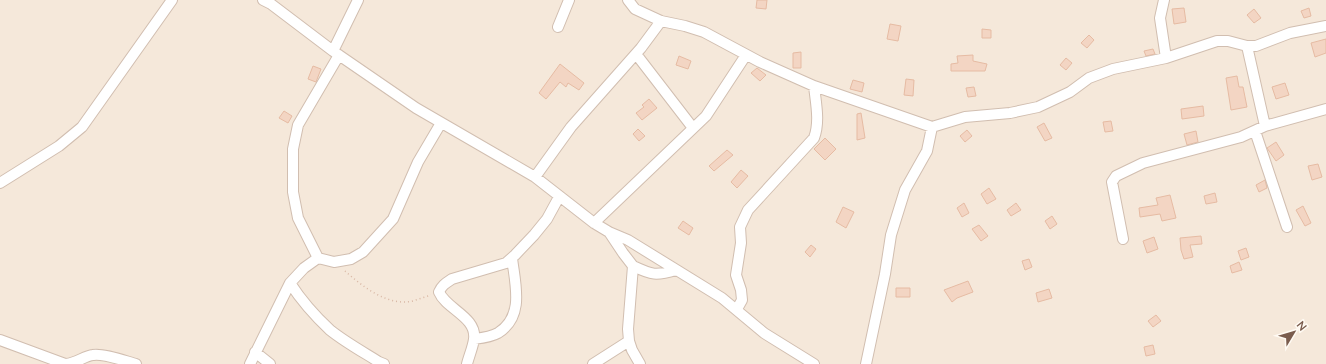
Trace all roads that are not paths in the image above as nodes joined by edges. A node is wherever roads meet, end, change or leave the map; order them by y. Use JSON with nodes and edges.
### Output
{"nodes":[{"id":1,"x":172,"y":0,"type":"edge"},
{"id":2,"x":263,"y":0,"type":"edge"},
{"id":3,"x":358,"y":0,"type":"edge"},
{"id":4,"x":569,"y":0,"type":"edge"},
{"id":5,"x":628,"y":0,"type":"edge"},
{"id":6,"x":1164,"y":0,"type":"edge"},
{"id":7,"x":661,"y":21,"type":"junction"},
{"id":8,"x":1326,"y":26,"type":"edge"},
{"id":9,"x":558,"y":27,"type":"dead end"},
{"id":10,"x":1247,"y":46,"type":"junction"},
{"id":11,"x":336,"y":53,"type":"junction"},
{"id":12,"x":636,"y":54,"type":"junction"},
{"id":13,"x":746,"y":55,"type":"junction"},
{"id":14,"x":1166,"y":58,"type":"junction"},
{"id":15,"x":814,"y":86,"type":"junction"},
{"id":16,"x":1326,"y":109,"type":"edge"},
{"id":17,"x":441,"y":123,"type":"junction"},
{"id":18,"x":1265,"y":126,"type":"junction"},
{"id":19,"x":932,"y":127,"type":"junction"},
{"id":20,"x":692,"y":128,"type":"junction"},
{"id":21,"x":1255,"y":131,"type":"junction"},
{"id":22,"x":535,"y":177,"type":"junction"},
{"id":23,"x":0,"y":183,"type":"edge"},
{"id":24,"x":559,"y":197,"type":"junction"},
{"id":25,"x":594,"y":223,"type":"junction"},
{"id":26,"x":1287,"y":227,"type":"dead end"},
{"id":27,"x":609,"y":232,"type":"junction"},
{"id":28,"x":1123,"y":239,"type":"dead end"},
{"id":29,"x":318,"y":258,"type":"junction"},
{"id":30,"x":512,"y":258,"type":"junction"},
{"id":31,"x":633,"y":266,"type":"junction"},
{"id":32,"x":676,"y":270,"type":"junction"},
{"id":33,"x":290,"y":283,"type":"junction"},
{"id":34,"x":736,"y":309,"type":"junction"},
{"id":35,"x":474,"y":339,"type":"junction"},
{"id":36,"x":0,"y":340,"type":"edge"},
{"id":37,"x":629,"y":342,"type":"junction"},
{"id":38,"x":260,"y":357,"type":"edge"},
{"id":39,"x":66,"y":364,"type":"edge"},
{"id":40,"x":136,"y":364,"type":"edge"},
{"id":41,"x":250,"y":364,"type":"edge"},
{"id":42,"x":270,"y":364,"type":"edge"},
{"id":43,"x":384,"y":364,"type":"edge"},
{"id":44,"x":467,"y":364,"type":"edge"},
{"id":45,"x":592,"y":364,"type":"edge"},
{"id":46,"x":640,"y":364,"type":"edge"},
{"id":47,"x":814,"y":364,"type":"edge"},
{"id":48,"x":866,"y":364,"type":"edge"}],
"edges":[{"from":1,"to":23,"type":"street"},
{"from":2,"to":11,"type":"street"},
{"from":3,"to":11,"type":"street"},
{"from":4,"to":9,"type":"street"},
{"from":5,"to":7,"type":"street"},
{"from":6,"to":14,"type":"street"},
{"from":7,"to":12,"type":"street"},
{"from":7,"to":13,"type":"street"},
{"from":8,"to":10,"type":"street"},
{"from":10,"to":14,"type":"street"},
{"from":10,"to":18,"type":"street"},
{"from":11,"to":17,"type":"street"},
{"from":11,"to":29,"type":"street"},
{"from":12,"to":20,"type":"street"},
{"from":12,"to":22,"type":"street"},
{"from":13,"to":15,"type":"street"},
{"from":13,"to":20,"type":"street"},
{"from":14,"to":19,"type":"street"},
{"from":15,"to":19,"type":"street"},
{"from":15,"to":34,"type":"street"},
{"from":16,"to":18,"type":"street"},
{"from":17,"to":22,"type":"street"},
{"from":17,"to":29,"type":"street"},
{"from":18,"to":21,"type":"street"},
{"from":19,"to":48,"type":"street"},
{"from":20,"to":25,"type":"street"},
{"from":21,"to":26,"type":"street"},
{"from":21,"to":28,"type":"street"},
{"from":22,"to":24,"type":"street"},
{"from":24,"to":25,"type":"street"},
{"from":24,"to":30,"type":"street"},
{"from":25,"to":27,"type":"street"},
{"from":27,"to":31,"type":"street"},
{"from":27,"to":32,"type":"street"},
{"from":29,"to":33,"type":"street"},
{"from":30,"to":35,"type":"street"},
{"from":30,"to":35,"type":"street"},
{"from":31,"to":32,"type":"street"},
{"from":31,"to":37,"type":"street"},
{"from":32,"to":34,"type":"street"},
{"from":33,"to":38,"type":"street"},
{"from":33,"to":43,"type":"street"},
{"from":34,"to":47,"type":"street"},
{"from":35,"to":44,"type":"street"},
{"from":36,"to":39,"type":"street"},
{"from":37,"to":45,"type":"street"},
{"from":37,"to":46,"type":"street"},
{"from":38,"to":41,"type":"street"},
{"from":38,"to":42,"type":"street"},
{"from":39,"to":40,"type":"street"}]}
